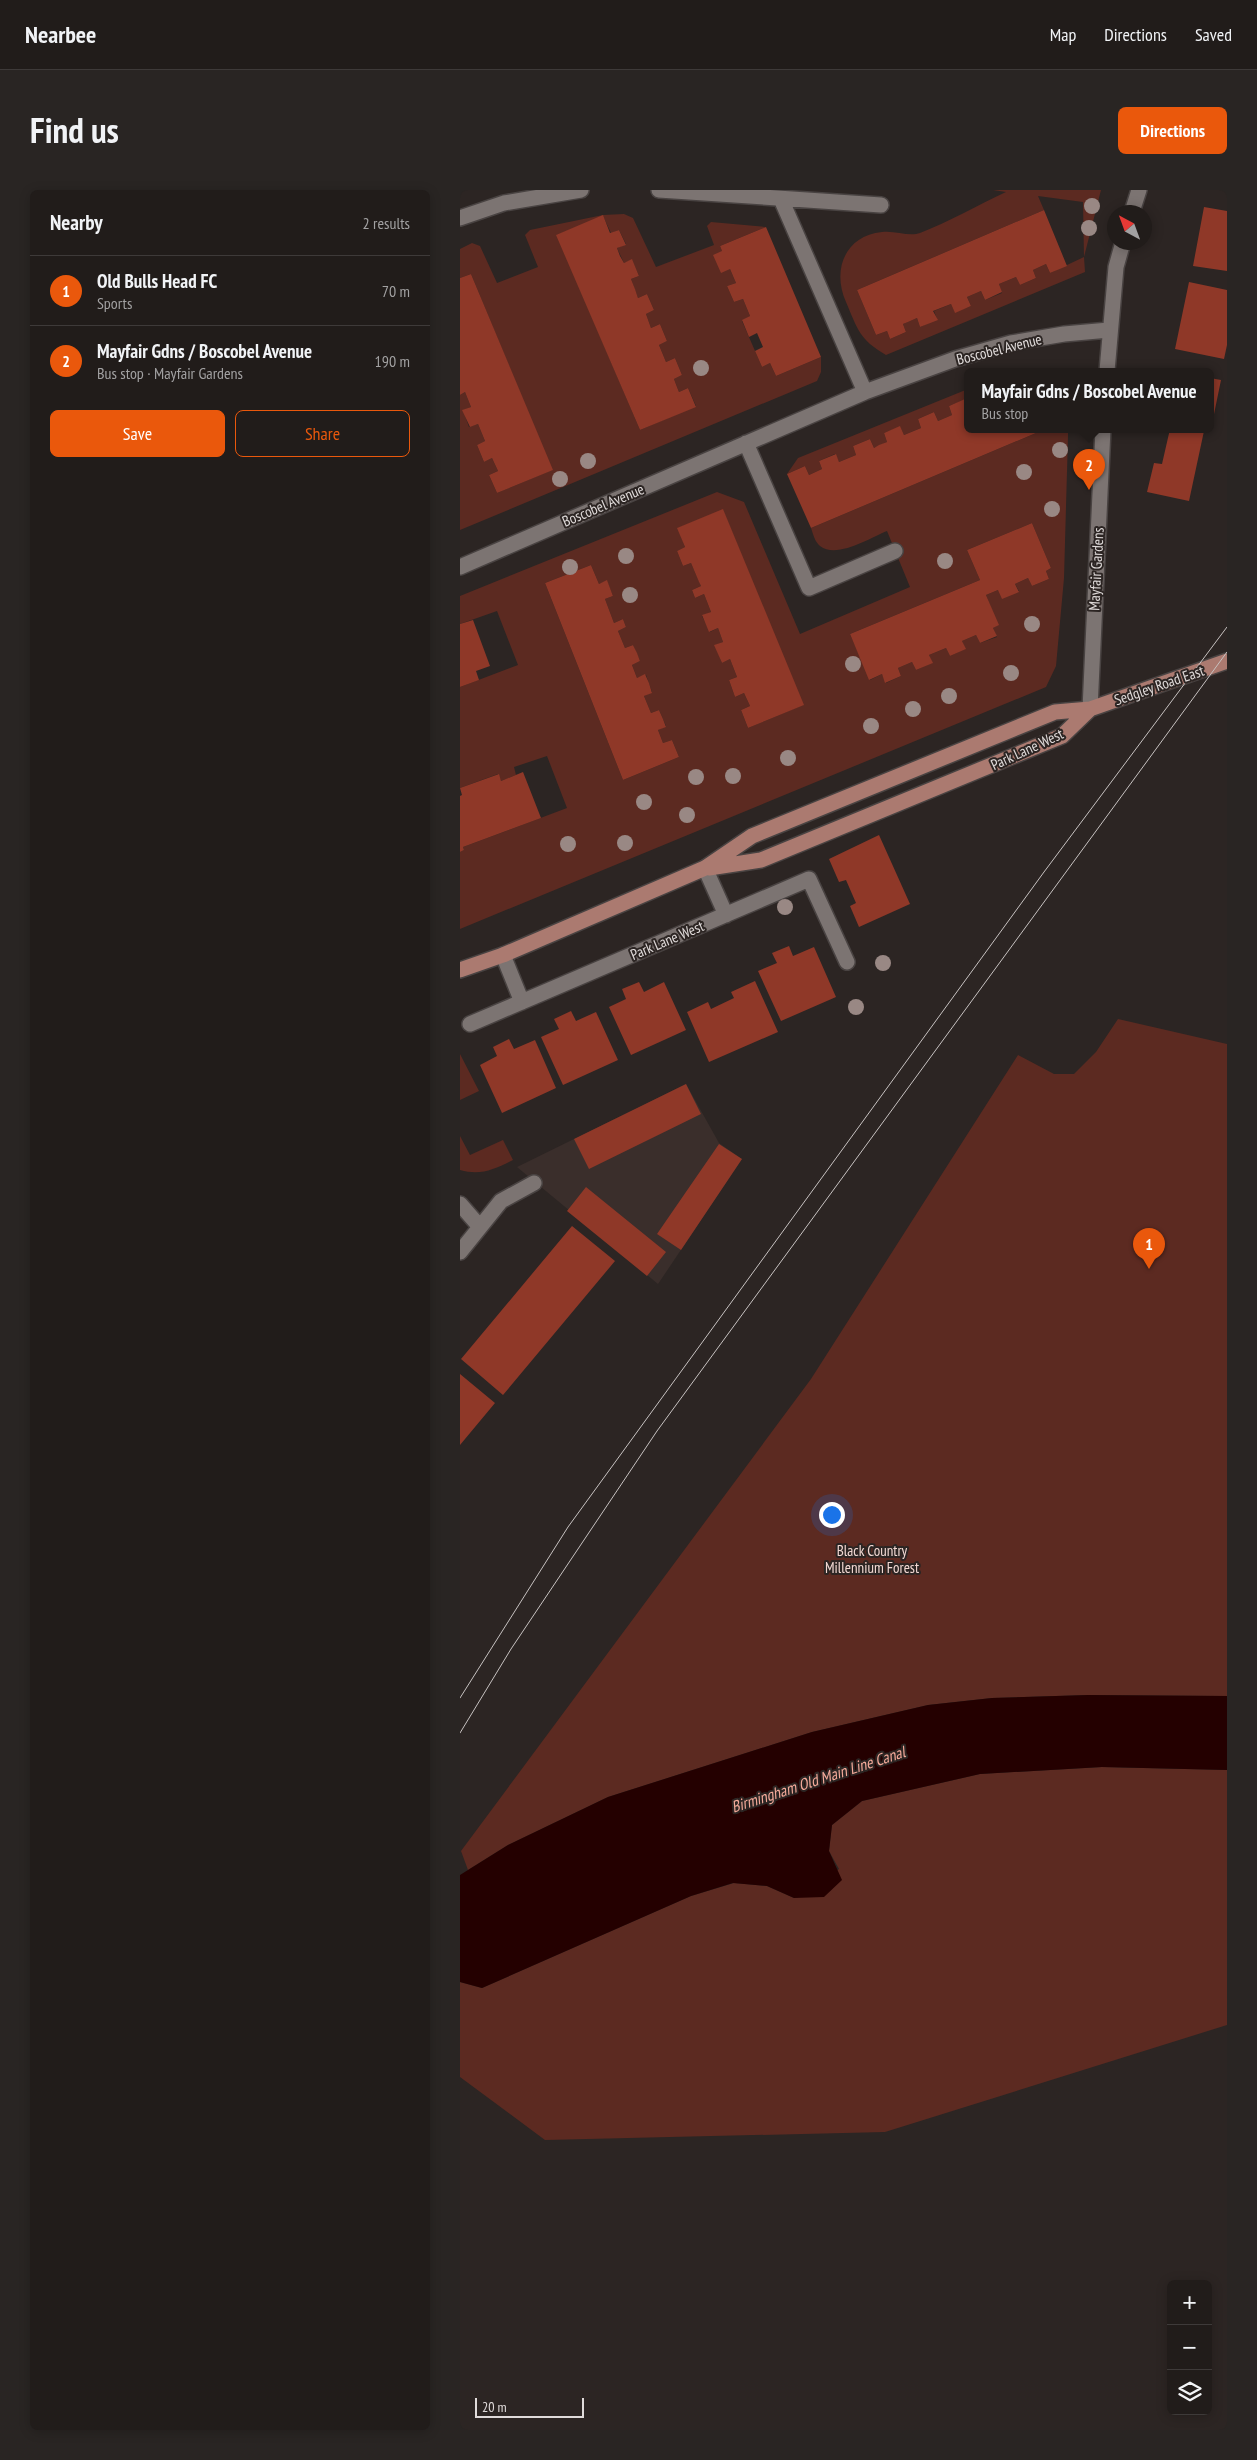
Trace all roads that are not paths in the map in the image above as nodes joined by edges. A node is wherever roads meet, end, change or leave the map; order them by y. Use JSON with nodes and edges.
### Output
{"nodes":[{"id":1,"x":581,"y":190,"type":"edge"},
{"id":2,"x":660,"y":190,"type":"edge"},
{"id":3,"x":1139,"y":190,"type":"edge"},
{"id":4,"x":782,"y":199,"type":"junction"},
{"id":5,"x":881,"y":205,"type":"dead end"},
{"id":6,"x":1134,"y":205,"type":"edge"},
{"id":7,"x":460,"y":218,"type":"edge"},
{"id":8,"x":1121,"y":250,"type":"edge"},
{"id":9,"x":1109,"y":330,"type":"junction"},
{"id":10,"x":1107,"y":368,"type":"edge"},
{"id":11,"x":865,"y":392,"type":"junction"},
{"id":12,"x":1103,"y":433,"type":"edge"},
{"id":13,"x":746,"y":443,"type":"junction"},
{"id":14,"x":895,"y":551,"type":"dead end"},
{"id":15,"x":460,"y":566,"type":"edge"},
{"id":16,"x":1227,"y":661,"type":"edge"},
{"id":17,"x":1090,"y":709,"type":"junction"},
{"id":18,"x":705,"y":868,"type":"junction"},
{"id":19,"x":726,"y":914,"type":"junction"},
{"id":20,"x":503,"y":955,"type":"junction"},
{"id":21,"x":847,"y":962,"type":"dead end"},
{"id":22,"x":460,"y":970,"type":"edge"},
{"id":23,"x":522,"y":1002,"type":"junction"},
{"id":24,"x":470,"y":1024,"type":"dead end"},
{"id":25,"x":534,"y":1183,"type":"dead end"},
{"id":26,"x":460,"y":1204,"type":"edge"},
{"id":27,"x":480,"y":1227,"type":"junction"},
{"id":28,"x":460,"y":1252,"type":"edge"}],
"edges":[{"from":1,"to":7,"type":"street"},
{"from":2,"to":4,"type":"street"},
{"from":3,"to":6,"type":"street"},
{"from":4,"to":5,"type":"street"},
{"from":4,"to":11,"type":"street"},
{"from":8,"to":9,"type":"street"},
{"from":9,"to":10,"type":"street"},
{"from":9,"to":11,"type":"street","name":"Boscobel Avenue"},
{"from":11,"to":13,"type":"street","name":"Boscobel Avenue"},
{"from":12,"to":17,"type":"street","name":"Mayfair Gardens"},
{"from":13,"to":14,"type":"street"},
{"from":13,"to":15,"type":"street","name":"Boscobel Avenue"},
{"from":16,"to":17,"type":"main road","name":"Sedgley Road East"},
{"from":17,"to":18,"type":"main road","name":"Park Lane West"},
{"from":17,"to":18,"type":"main road","name":"Park Lane West"},
{"from":18,"to":19,"type":"street"},
{"from":18,"to":20,"type":"main road","name":"Park Lane West"},
{"from":19,"to":21,"type":"street","name":"Park Lane West"},
{"from":19,"to":23,"type":"street","name":"Park Lane West"},
{"from":20,"to":22,"type":"main road","name":"Park Lane West"},
{"from":20,"to":23,"type":"street"},
{"from":23,"to":24,"type":"street","name":"Park Lane West"},
{"from":25,"to":27,"type":"street"},
{"from":26,"to":27,"type":"street"},
{"from":27,"to":28,"type":"street"}]}
